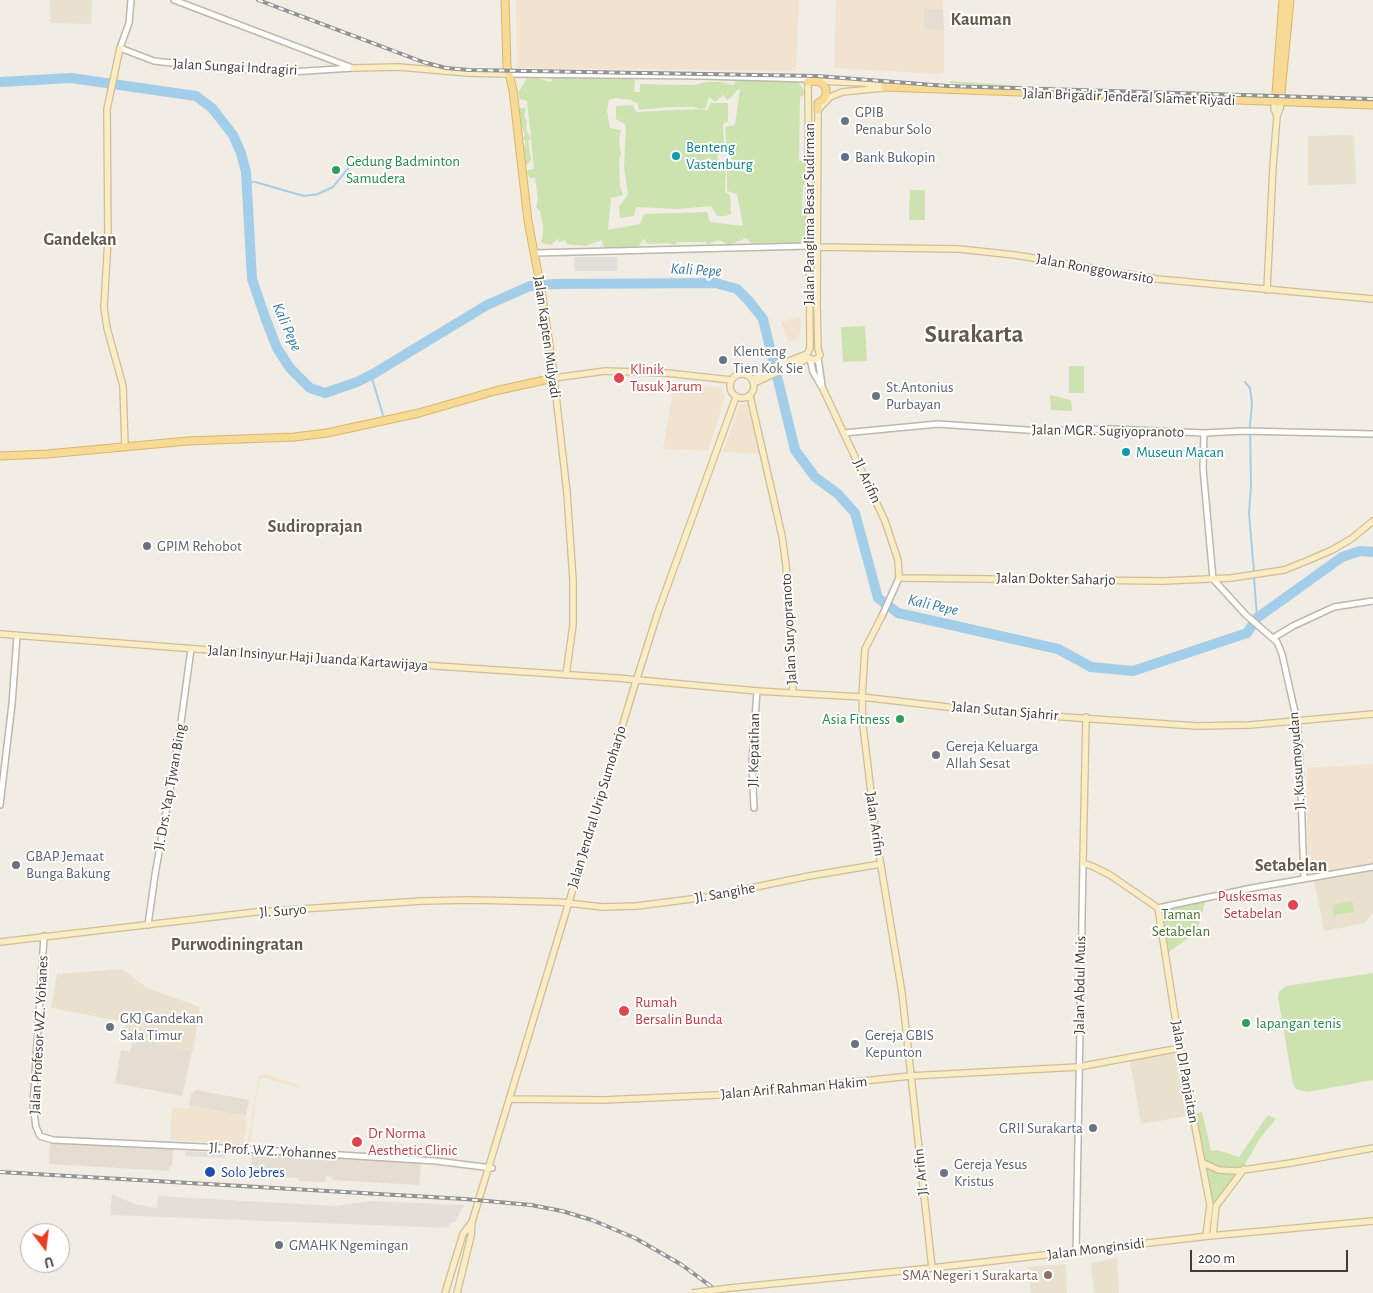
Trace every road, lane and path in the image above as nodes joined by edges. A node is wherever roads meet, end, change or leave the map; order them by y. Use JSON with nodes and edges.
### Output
{"nodes":[{"id":1,"x":131,"y":0,"type":"edge"},
{"id":2,"x":174,"y":0,"type":"edge"},
{"id":3,"x":505,"y":0,"type":"edge"},
{"id":4,"x":1283,"y":0,"type":"edge"},
{"id":5,"x":1290,"y":0,"type":"edge"},
{"id":6,"x":120,"y":48,"type":"junction"},
{"id":7,"x":353,"y":68,"type":"junction"},
{"id":8,"x":509,"y":74,"type":"junction"},
{"id":9,"x":818,"y":80,"type":"junction"},
{"id":10,"x":808,"y":81,"type":"junction"},
{"id":11,"x":843,"y":81,"type":"junction"},
{"id":12,"x":885,"y":87,"type":"junction"},
{"id":13,"x":842,"y":92,"type":"junction"},
{"id":14,"x":1278,"y":93,"type":"junction"},
{"id":15,"x":1278,"y":102,"type":"junction"},
{"id":16,"x":1373,"y":105,"type":"edge"},
{"id":17,"x":818,"y":110,"type":"junction"},
{"id":18,"x":809,"y":246,"type":"junction"},
{"id":19,"x":817,"y":247,"type":"junction"},
{"id":20,"x":534,"y":254,"type":"junction"},
{"id":21,"x":1267,"y":290,"type":"junction"},
{"id":22,"x":1373,"y":299,"type":"edge"},
{"id":23,"x":818,"y":349,"type":"junction"},
{"id":24,"x":809,"y":355,"type":"junction"},
{"id":25,"x":818,"y":358,"type":"junction"},
{"id":26,"x":554,"y":378,"type":"junction"},
{"id":27,"x":731,"y":380,"type":"junction"},
{"id":28,"x":753,"y":382,"type":"junction"},
{"id":29,"x":823,"y":389,"type":"junction"},
{"id":30,"x":750,"y":396,"type":"junction"},
{"id":31,"x":736,"y":397,"type":"junction"},
{"id":32,"x":844,"y":433,"type":"junction"},
{"id":33,"x":1204,"y":433,"type":"junction"},
{"id":34,"x":1373,"y":434,"type":"edge"},
{"id":35,"x":125,"y":447,"type":"junction"},
{"id":36,"x":0,"y":456,"type":"edge"},
{"id":37,"x":1373,"y":521,"type":"edge"},
{"id":38,"x":899,"y":578,"type":"junction"},
{"id":39,"x":1212,"y":579,"type":"junction"},
{"id":40,"x":1373,"y":601,"type":"edge"},
{"id":41,"x":882,"y":616,"type":"joint"},
{"id":42,"x":0,"y":634,"type":"edge"},
{"id":43,"x":17,"y":636,"type":"junction"},
{"id":44,"x":1274,"y":638,"type":"junction"},
{"id":45,"x":191,"y":649,"type":"junction"},
{"id":46,"x":566,"y":675,"type":"junction"},
{"id":47,"x":636,"y":680,"type":"junction"},
{"id":48,"x":756,"y":691,"type":"junction"},
{"id":49,"x":793,"y":692,"type":"junction"},
{"id":50,"x":862,"y":696,"type":"junction"},
{"id":51,"x":1373,"y":714,"type":"edge"},
{"id":52,"x":1086,"y":717,"type":"junction"},
{"id":53,"x":1297,"y":721,"type":"junction"},
{"id":54,"x":0,"y":805,"type":"edge"},
{"id":55,"x":754,"y":808,"type":"dead end"},
{"id":56,"x":881,"y":864,"type":"junction"},
{"id":57,"x":1083,"y":864,"type":"junction"},
{"id":58,"x":1373,"y":867,"type":"edge"},
{"id":59,"x":1304,"y":879,"type":"junction"},
{"id":60,"x":568,"y":904,"type":"junction"},
{"id":61,"x":1158,"y":908,"type":"junction"},
{"id":62,"x":148,"y":924,"type":"junction"},
{"id":63,"x":44,"y":936,"type":"junction"},
{"id":64,"x":0,"y":942,"type":"edge"},
{"id":65,"x":1180,"y":1048,"type":"junction"},
{"id":66,"x":1078,"y":1067,"type":"junction"},
{"id":67,"x":910,"y":1076,"type":"junction"},
{"id":68,"x":509,"y":1099,"type":"junction"},
{"id":69,"x":156,"y":1145,"type":"joint"},
{"id":70,"x":1373,"y":1148,"type":"edge"},
{"id":71,"x":1203,"y":1163,"type":"junction"},
{"id":72,"x":490,"y":1168,"type":"junction"},
{"id":73,"x":1244,"y":1169,"type":"junction"},
{"id":74,"x":1213,"y":1206,"type":"junction"},
{"id":75,"x":1373,"y":1221,"type":"edge"},
{"id":76,"x":472,"y":1222,"type":"junction"},
{"id":77,"x":1213,"y":1235,"type":"junction"},
{"id":78,"x":1206,"y":1236,"type":"junction"},
{"id":79,"x":1076,"y":1252,"type":"junction"},
{"id":80,"x":456,"y":1255,"type":"junction"},
{"id":81,"x":466,"y":1258,"type":"junction"},
{"id":82,"x":932,"y":1268,"type":"junction"},
{"id":83,"x":445,"y":1293,"type":"edge"},
{"id":84,"x":457,"y":1293,"type":"edge"},
{"id":85,"x":691,"y":1293,"type":"edge"}],
"edges":[{"from":1,"to":6,"type":"street"},
{"from":2,"to":7,"type":"street"},
{"from":3,"to":8,"type":"main road","name":"Jalan Kapten Mulyadi"},
{"from":4,"to":14,"type":"main road"},
{"from":5,"to":14,"type":"main road"},
{"from":6,"to":7,"type":"street","name":"Jalan Sungai Indragiri"},
{"from":6,"to":35,"type":"main road"},
{"from":7,"to":8,"type":"main road"},
{"from":8,"to":10,"type":"street"},
{"from":8,"to":20,"type":"main road","name":"Jalan Kapten Mulyadi"},
{"from":9,"to":10,"type":"main road"},
{"from":9,"to":11,"type":"main road","name":"Jalan Brigadir Jenderal Slamet Riyadi"},
{"from":9,"to":17,"type":"main road"},
{"from":10,"to":18,"type":"main road","name":"Jalan Panglima Besar Sudirman"},
{"from":11,"to":12,"type":"main road","name":"Jalan Brigadir Jenderal Slamet Riyadi"},
{"from":11,"to":13,"type":"main road"},
{"from":12,"to":13,"type":"main road","name":"Jalan Brigadir Jenderal Slamet Riyadi"},
{"from":12,"to":15,"type":"main road","name":"Jalan Brigadir Jenderal Slamet Riyadi"},
{"from":13,"to":17,"type":"main road","name":"Jalan Brigadir Jenderal Slamet Riyadi"},
{"from":14,"to":15,"type":"main road"},
{"from":15,"to":16,"type":"main road","name":"Jalan Brigadir Jenderal Slamet Riyadi"},
{"from":15,"to":21,"type":"main road"},
{"from":17,"to":19,"type":"main road","name":"Jalan Panglima Besar Sudirman"},
{"from":18,"to":20,"type":"street"},
{"from":18,"to":24,"type":"main road","name":"Jalan Panglima Besar Sudirman"},
{"from":19,"to":21,"type":"main road","name":"Jalan Ronggowarsito"},
{"from":19,"to":23,"type":"main road","name":"Jalan Panglima Besar Sudirman"},
{"from":20,"to":26,"type":"main road","name":"Jalan Kapten Mulyadi"},
{"from":21,"to":22,"type":"main road","name":"Jalan Ronggowarsito"},
{"from":23,"to":24,"type":"main road"},
{"from":23,"to":25,"type":"main road","name":"Jalan Panglima Besar Sudirman"},
{"from":24,"to":25,"type":"main road"},
{"from":24,"to":28,"type":"main road"},
{"from":24,"to":29,"type":"street"},
{"from":25,"to":29,"type":"street"},
{"from":26,"to":27,"type":"main road"},
{"from":26,"to":35,"type":"main road"},
{"from":26,"to":46,"type":"main road","name":"Jalan Kapten Mulyadi"},
{"from":27,"to":28,"type":"main road"},
{"from":27,"to":31,"type":"main road"},
{"from":28,"to":30,"type":"main road"},
{"from":29,"to":32,"type":"main road","name":"Jl. Arifin"},
{"from":30,"to":31,"type":"main road"},
{"from":30,"to":49,"type":"main road","name":"Jalan Suryopranoto"},
{"from":31,"to":47,"type":"main road","name":"Jalan Jendral Urip Sumoharjo"},
{"from":32,"to":33,"type":"street","name":"Jalan MGR. Sugiyopranoto"},
{"from":32,"to":38,"type":"main road","name":"Jl. Arifin"},
{"from":33,"to":34,"type":"street","name":"Jalan MGR. Sugiyopranoto"},
{"from":33,"to":39,"type":"street"},
{"from":35,"to":36,"type":"main road"},
{"from":37,"to":39,"type":"main road","name":"Jalan Dokter Saharjo"},
{"from":38,"to":39,"type":"main road","name":"Jalan Dokter Saharjo"},
{"from":38,"to":41,"type":"street","name":"Jalan Arifin"},
{"from":39,"to":44,"type":"street","name":"Jl. Kusumoyudan"},
{"from":40,"to":44,"type":"street"},
{"from":41,"to":50,"type":"main road","name":"Jalan Arifin"},
{"from":42,"to":43,"type":"main road","name":"Jalan Insinyur Haji Juanda Kartawijaya"},
{"from":43,"to":45,"type":"main road","name":"Jalan Insinyur Haji Juanda Kartawijaya"},
{"from":43,"to":54,"type":"street"},
{"from":44,"to":53,"type":"street","name":"Jl. Kusumoyudan"},
{"from":45,"to":46,"type":"main road","name":"Jalan Insinyur Haji Juanda Kartawijaya"},
{"from":45,"to":62,"type":"street","name":"Jl. Drs. Yap Tjwan Bing"},
{"from":46,"to":47,"type":"main road","name":"Jalan Insinyur Haji Juanda Kartawijaya"},
{"from":47,"to":48,"type":"main road","name":"Jalan Sutan Sjahrir"},
{"from":47,"to":60,"type":"main road","name":"Jalan Jendral Urip Sumoharjo"},
{"from":48,"to":49,"type":"main road","name":"Jalan Sutan Sjahrir"},
{"from":48,"to":55,"type":"street","name":"Jl. Kepatihan"},
{"from":49,"to":50,"type":"main road","name":"Jalan Sutan Sjahrir"},
{"from":50,"to":52,"type":"main road","name":"Jalan Sutan Sjahrir"},
{"from":50,"to":56,"type":"main road","name":"Jalan Arifin"},
{"from":51,"to":53,"type":"main road","name":"Jalan Sutan Sjahrir"},
{"from":52,"to":53,"type":"main road","name":"Jalan Sutan Sjahrir"},
{"from":52,"to":57,"type":"main road","name":"Jalan Abdul Muis"},
{"from":53,"to":59,"type":"street","name":"Jl. Kusumoyudan"},
{"from":56,"to":60,"type":"main road","name":"Jl. Sangihe"},
{"from":56,"to":67,"type":"main road","name":"Jalan Arifin"},
{"from":57,"to":61,"type":"main road"},
{"from":57,"to":66,"type":"street","name":"Jalan Abdul Muis"},
{"from":58,"to":59,"type":"street"},
{"from":59,"to":61,"type":"street"},
{"from":60,"to":62,"type":"main road","name":"Jl. Suryo"},
{"from":60,"to":68,"type":"main road","name":"Jalan Jendral Urip Sumoharjo"},
{"from":61,"to":65,"type":"main road","name":"Jalan DI Panjaitan"},
{"from":62,"to":63,"type":"main road","name":"Jl. Suryo"},
{"from":63,"to":64,"type":"main road","name":"Jl. Suryo"},
{"from":63,"to":69,"type":"street","name":"Jalan Profesor WZ. Yohanes"},
{"from":65,"to":66,"type":"main road","name":"Jalan Arif Rahman Hakim"},
{"from":65,"to":71,"type":"main road","name":"Jalan DI Panjaitan"},
{"from":66,"to":67,"type":"main road","name":"Jalan Arif Rahman Hakim"},
{"from":66,"to":79,"type":"street","name":"Jalan Abdul Muis"},
{"from":67,"to":68,"type":"main road","name":"Jalan Arif Rahman Hakim"},
{"from":67,"to":82,"type":"main road","name":"Jl. Arifin"},
{"from":68,"to":72,"type":"main road","name":"Jalan Jendral Urip Sumoharjo"},
{"from":69,"to":72,"type":"street","name":"Jl. Prof. WZ. Yohannes"},
{"from":70,"to":73,"type":"main road"},
{"from":71,"to":73,"type":"main road"},
{"from":71,"to":74,"type":"main road","name":"Jalan DI Panjaitan"},
{"from":72,"to":76,"type":"main road","name":"Jalan Jendral Urip Sumoharjo"},
{"from":73,"to":74,"type":"main road"},
{"from":74,"to":77,"type":"main road"},
{"from":74,"to":78,"type":"main road","name":"Jalan DI Panjaitan"},
{"from":75,"to":77,"type":"main road","name":"Jalan Monginsidi"},
{"from":76,"to":80,"type":"main road","name":"Jalan Jendral Urip Sumoharjo"},
{"from":76,"to":81,"type":"main road","name":"Jalan Jendral Urip Sumoharjo"},
{"from":77,"to":78,"type":"main road","name":"Jalan Monginsidi"},
{"from":78,"to":79,"type":"main road","name":"Jalan Monginsidi"},
{"from":79,"to":82,"type":"main road","name":"Jalan Monginsidi"},
{"from":80,"to":81,"type":"main road"},
{"from":80,"to":83,"type":"main road","name":"Jalan Jendral Urip Sumoharjo"},
{"from":81,"to":84,"type":"main road","name":"Jalan Jendral Urip Sumoharjo"},
{"from":82,"to":85,"type":"main road","name":"Jalan Monginsidi","bridge":true}]}
